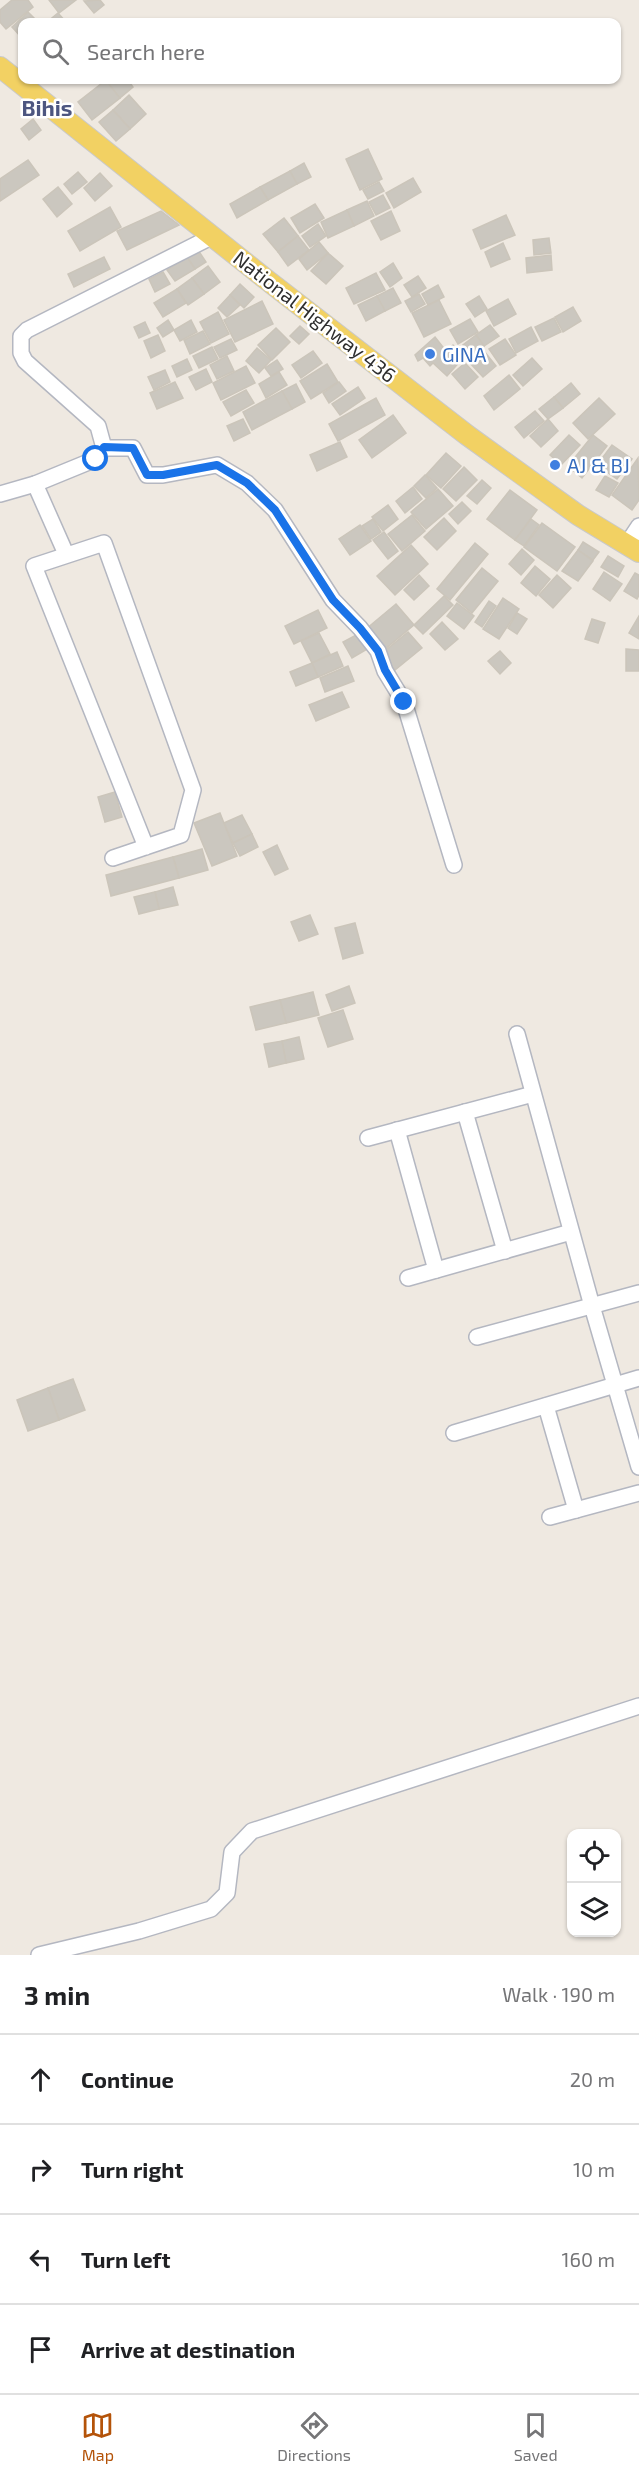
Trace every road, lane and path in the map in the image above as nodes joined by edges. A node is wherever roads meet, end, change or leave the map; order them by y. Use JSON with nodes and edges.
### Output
{"nodes":[{"id":1,"x":0,"y":67,"type":"edge"},
{"id":2,"x":18,"y":81,"type":"edge"},
{"id":3,"x":21,"y":84,"type":"edge"},
{"id":4,"x":213,"y":236,"type":"junction"},
{"id":5,"x":104,"y":447,"type":"junction"},
{"id":6,"x":35,"y":484,"type":"junction"},
{"id":7,"x":0,"y":494,"type":"edge"},
{"id":8,"x":639,"y":526,"type":"edge"},
{"id":9,"x":633,"y":548,"type":"edge"},
{"id":10,"x":66,"y":554,"type":"junction"},
{"id":11,"x":146,"y":847,"type":"junction"},
{"id":12,"x":113,"y":858,"type":"dead end"},
{"id":13,"x":454,"y":865,"type":"dead end"},
{"id":14,"x":517,"y":1034,"type":"dead end"},
{"id":15,"x":533,"y":1094,"type":"junction"},
{"id":16,"x":465,"y":1112,"type":"junction"},
{"id":17,"x":397,"y":1130,"type":"junction"},
{"id":18,"x":368,"y":1138,"type":"dead end"},
{"id":19,"x":571,"y":1233,"type":"junction"},
{"id":20,"x":505,"y":1251,"type":"junction"},
{"id":21,"x":436,"y":1270,"type":"junction"},
{"id":22,"x":408,"y":1278,"type":"dead end"},
{"id":23,"x":639,"y":1293,"type":"edge"},
{"id":24,"x":592,"y":1306,"type":"junction"},
{"id":25,"x":477,"y":1337,"type":"dead end"},
{"id":26,"x":639,"y":1378,"type":"edge"},
{"id":27,"x":614,"y":1385,"type":"junction"},
{"id":28,"x":546,"y":1406,"type":"junction"},
{"id":29,"x":454,"y":1433,"type":"dead end"},
{"id":30,"x":639,"y":1467,"type":"edge"},
{"id":31,"x":639,"y":1493,"type":"edge"},
{"id":32,"x":576,"y":1510,"type":"junction"},
{"id":33,"x":550,"y":1517,"type":"dead end"},
{"id":34,"x":639,"y":1706,"type":"edge"},
{"id":35,"x":39,"y":1955,"type":"edge"}],
"edges":[{"from":1,"to":2,"type":"main road","name":"National Highway 436"},
{"from":3,"to":4,"type":"main road","name":"National Highway 436"},
{"from":4,"to":5,"type":"street"},
{"from":4,"to":9,"type":"main road","name":"National Highway 436"},
{"from":5,"to":6,"type":"street"},
{"from":5,"to":13,"type":"street"},
{"from":6,"to":7,"type":"street"},
{"from":6,"to":10,"type":"street"},
{"from":8,"to":9,"type":"street"},
{"from":10,"to":11,"type":"street"},
{"from":10,"to":11,"type":"street"},
{"from":11,"to":12,"type":"street"},
{"from":14,"to":15,"type":"street"},
{"from":15,"to":16,"type":"street"},
{"from":15,"to":19,"type":"street"},
{"from":16,"to":17,"type":"street"},
{"from":16,"to":20,"type":"street"},
{"from":17,"to":18,"type":"street"},
{"from":17,"to":21,"type":"street"},
{"from":19,"to":20,"type":"street"},
{"from":19,"to":24,"type":"street"},
{"from":20,"to":21,"type":"street"},
{"from":21,"to":22,"type":"street"},
{"from":23,"to":24,"type":"street"},
{"from":24,"to":25,"type":"street"},
{"from":24,"to":27,"type":"street"},
{"from":26,"to":27,"type":"street"},
{"from":27,"to":28,"type":"street"},
{"from":27,"to":30,"type":"street"},
{"from":28,"to":29,"type":"street"},
{"from":28,"to":32,"type":"street"},
{"from":31,"to":32,"type":"street"},
{"from":32,"to":33,"type":"street"},
{"from":34,"to":35,"type":"street"}]}
